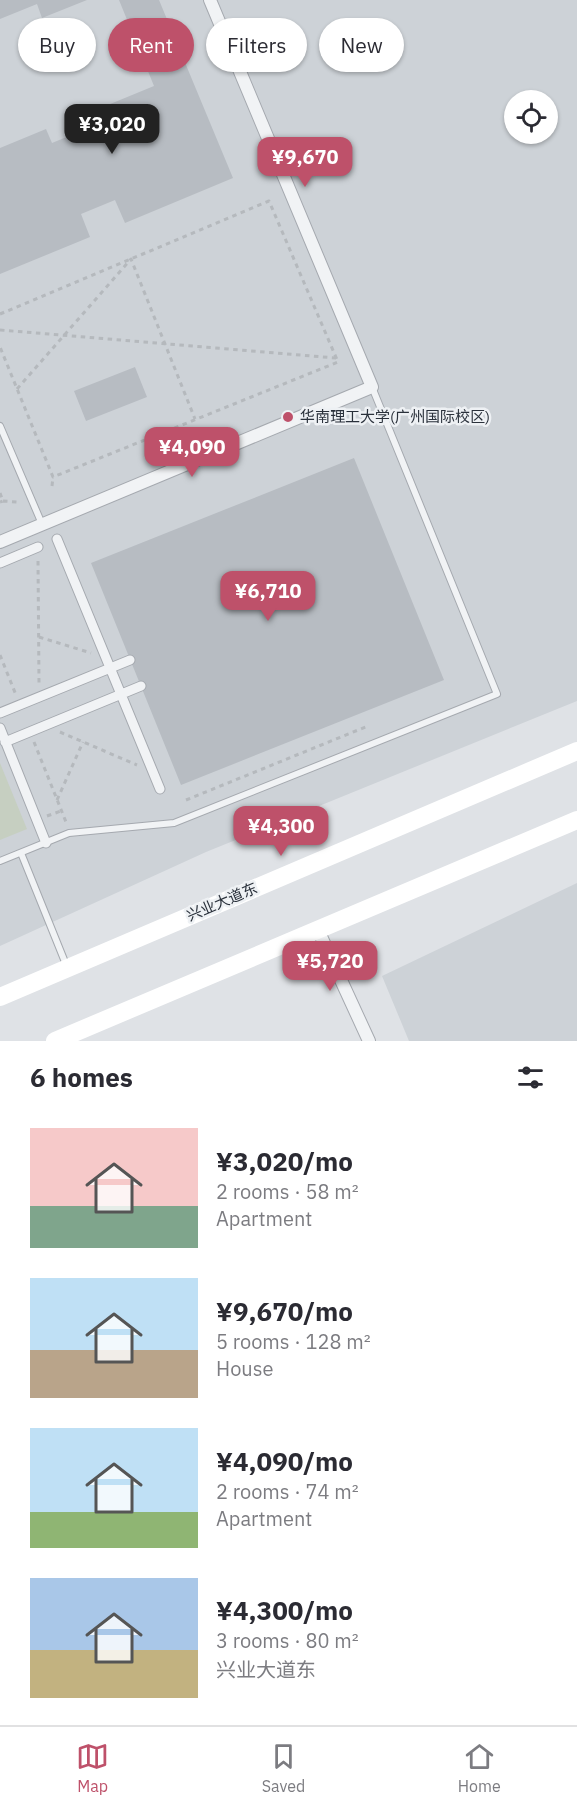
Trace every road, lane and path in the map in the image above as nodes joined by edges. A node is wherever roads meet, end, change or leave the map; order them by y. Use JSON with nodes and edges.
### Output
{"nodes":[{"id":1,"x":210,"y":0,"type":"edge"},
{"id":2,"x":131,"y":259,"type":"junction"},
{"id":3,"x":0,"y":314,"type":"edge"},
{"id":4,"x":0,"y":330,"type":"edge"},
{"id":5,"x":64,"y":336,"type":"junction"},
{"id":6,"x":165,"y":344,"type":"junction"},
{"id":7,"x":0,"y":346,"type":"edge"},
{"id":8,"x":337,"y":360,"type":"junction"},
{"id":9,"x":344,"y":363,"type":"dead end"},
{"id":10,"x":372,"y":387,"type":"junction"},
{"id":11,"x":17,"y":389,"type":"junction"},
{"id":12,"x":195,"y":420,"type":"junction"},
{"id":13,"x":0,"y":426,"type":"edge"},
{"id":14,"x":53,"y":477,"type":"junction"},
{"id":15,"x":52,"y":486,"type":"dead end"},
{"id":16,"x":0,"y":493,"type":"edge"},
{"id":17,"x":2,"y":501,"type":"edge"},
{"id":18,"x":17,"y":502,"type":"dead end"},
{"id":19,"x":42,"y":524,"type":"junction"},
{"id":20,"x":57,"y":539,"type":"dead end"},
{"id":21,"x":0,"y":542,"type":"edge"},
{"id":22,"x":38,"y":547,"type":"joint"},
{"id":23,"x":0,"y":563,"type":"edge"},
{"id":24,"x":39,"y":637,"type":"junction"},
{"id":25,"x":0,"y":655,"type":"edge"},
{"id":26,"x":106,"y":658,"type":"junction"},
{"id":27,"x":130,"y":660,"type":"dead end"},
{"id":28,"x":111,"y":669,"type":"junction"},
{"id":29,"x":141,"y":686,"type":"dead end"},
{"id":30,"x":121,"y":694,"type":"junction"},
{"id":31,"x":39,"y":698,"type":"junction"},
{"id":32,"x":20,"y":705,"type":"junction"},
{"id":33,"x":0,"y":713,"type":"edge"},
{"id":34,"x":45,"y":726,"type":"junction"},
{"id":35,"x":368,"y":726,"type":"dead end"},
{"id":36,"x":0,"y":730,"type":"edge"},
{"id":37,"x":30,"y":732,"type":"junction"},
{"id":38,"x":5,"y":742,"type":"junction"},
{"id":39,"x":83,"y":742,"type":"junction"},
{"id":40,"x":577,"y":751,"type":"edge"},
{"id":41,"x":154,"y":773,"type":"junction"},
{"id":42,"x":159,"y":789,"type":"dead end"},
{"id":43,"x":57,"y":800,"type":"junction"},
{"id":44,"x":186,"y":800,"type":"dead end"},
{"id":45,"x":66,"y":824,"type":"dead end"},
{"id":46,"x":575,"y":825,"type":"edge"},
{"id":47,"x":46,"y":843,"type":"junction"},
{"id":48,"x":21,"y":853,"type":"junction"},
{"id":49,"x":0,"y":861,"type":"edge"},
{"id":50,"x":318,"y":930,"type":"junction"},
{"id":51,"x":67,"y":968,"type":"junction"},
{"id":52,"x":0,"y":996,"type":"edge"},
{"id":53,"x":55,"y":1041,"type":"edge"},
{"id":54,"x":369,"y":1041,"type":"edge"}],
"edges":[{"from":1,"to":10,"type":"street"},
{"from":2,"to":3,"type":"path"},
{"from":2,"to":5,"type":"path"},
{"from":2,"to":6,"type":"path"},
{"from":2,"to":8,"type":"path"},
{"from":4,"to":5,"type":"path"},
{"from":5,"to":6,"type":"path"},
{"from":5,"to":11,"type":"path"},
{"from":6,"to":8,"type":"path"},
{"from":6,"to":12,"type":"path"},
{"from":7,"to":11,"type":"path"},
{"from":8,"to":9,"type":"path"},
{"from":8,"to":12,"type":"path"},
{"from":10,"to":19,"type":"street"},
{"from":10,"to":47,"type":"lane"},
{"from":11,"to":14,"type":"path"},
{"from":12,"to":14,"type":"path"},
{"from":13,"to":19,"type":"lane"},
{"from":14,"to":15,"type":"path"},
{"from":16,"to":17,"type":"path"},
{"from":17,"to":18,"type":"path"},
{"from":19,"to":21,"type":"street"},
{"from":20,"to":26,"type":"street"},
{"from":22,"to":23,"type":"street"},
{"from":22,"to":24,"type":"path"},
{"from":24,"to":26,"type":"path"},
{"from":24,"to":31,"type":"path"},
{"from":25,"to":32,"type":"path"},
{"from":26,"to":28,"type":"street"},
{"from":27,"to":28,"type":"street"},
{"from":28,"to":30,"type":"street"},
{"from":28,"to":31,"type":"street"},
{"from":29,"to":30,"type":"street"},
{"from":30,"to":34,"type":"street"},
{"from":30,"to":41,"type":"street"},
{"from":31,"to":32,"type":"street"},
{"from":32,"to":33,"type":"street"},
{"from":34,"to":37,"type":"street"},
{"from":34,"to":39,"type":"path"},
{"from":35,"to":44,"type":"path"},
{"from":36,"to":38,"type":"street"},
{"from":37,"to":38,"type":"street"},
{"from":37,"to":43,"type":"path"},
{"from":38,"to":47,"type":"street"},
{"from":39,"to":41,"type":"path"},
{"from":39,"to":43,"type":"path"},
{"from":40,"to":51,"type":"main road","name":"兴业大道东"},
{"from":41,"to":42,"type":"street"},
{"from":43,"to":45,"type":"path"},
{"from":46,"to":50,"type":"main road"},
{"from":47,"to":48,"type":"lane"},
{"from":48,"to":49,"type":"lane"},
{"from":48,"to":51,"type":"lane"},
{"from":50,"to":53,"type":"main road"},
{"from":50,"to":54,"type":"street"},
{"from":51,"to":52,"type":"main road","name":"兴业大道东"}]}
